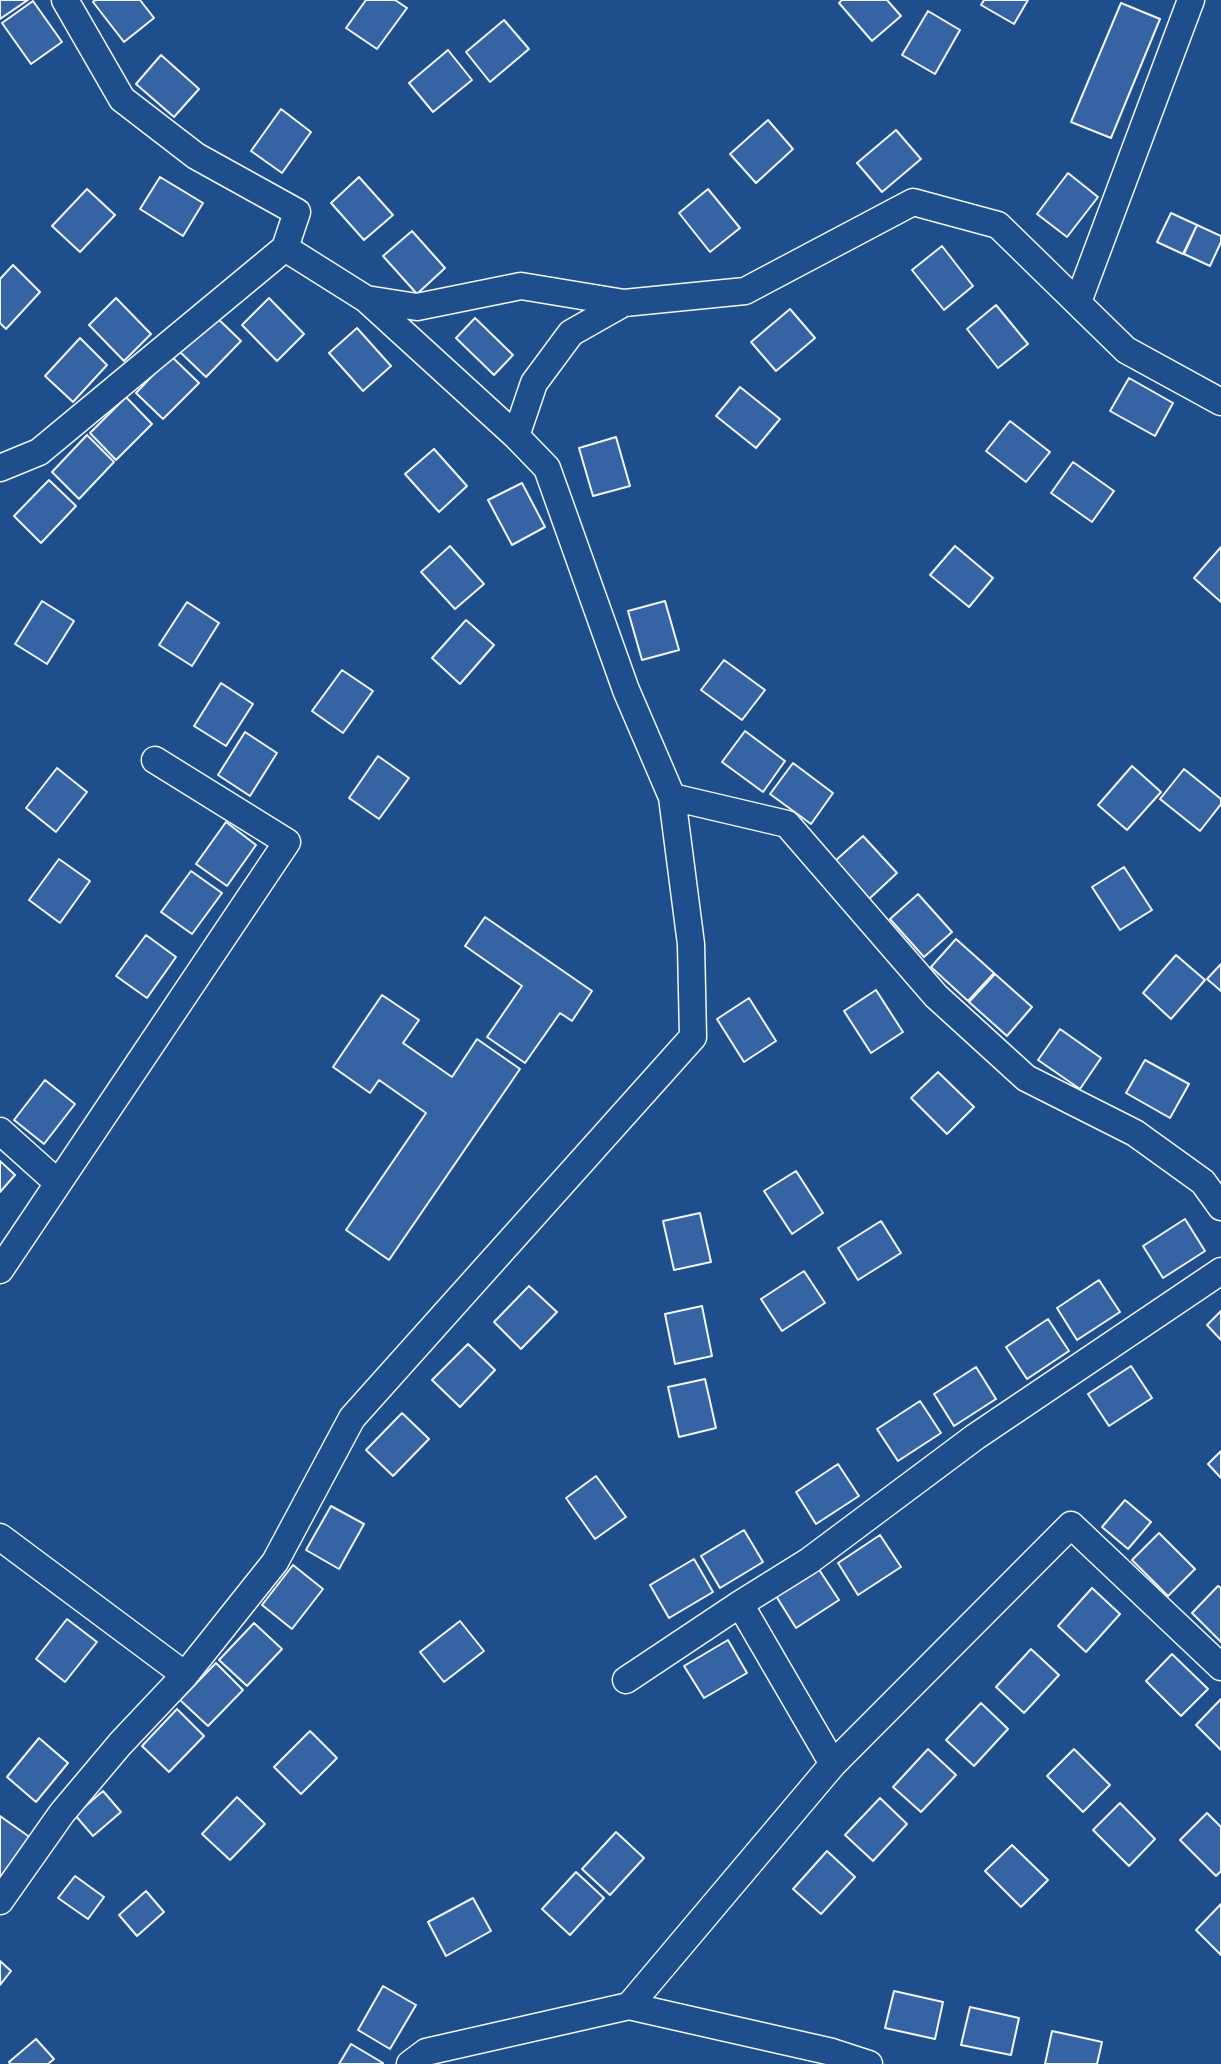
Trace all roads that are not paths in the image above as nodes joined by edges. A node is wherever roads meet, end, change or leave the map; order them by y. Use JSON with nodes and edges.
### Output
{"nodes":[{"id":1,"x":65,"y":0,"type":"edge"},
{"id":2,"x":1191,"y":0,"type":"edge"},
{"id":3,"x":285,"y":248,"type":"junction"},
{"id":4,"x":366,"y":299,"type":"junction"},
{"id":5,"x":1078,"y":302,"type":"junction"},
{"id":6,"x":624,"y":303,"type":"junction"},
{"id":7,"x":1221,"y":402,"type":"edge"},
{"id":8,"x":516,"y":436,"type":"junction"},
{"id":9,"x":0,"y":468,"type":"edge"},
{"id":10,"x":155,"y":760,"type":"dead end"},
{"id":11,"x":672,"y":797,"type":"junction"},
{"id":12,"x":0,"y":1131,"type":"edge"},
{"id":13,"x":58,"y":1183,"type":"junction"},
{"id":14,"x":1221,"y":1207,"type":"edge"},
{"id":15,"x":0,"y":1270,"type":"edge"},
{"id":16,"x":1221,"y":1271,"type":"edge"},
{"id":17,"x":0,"y":1537,"type":"edge"},
{"id":18,"x":740,"y":1604,"type":"junction"},
{"id":19,"x":1221,"y":1667,"type":"edge"},
{"id":20,"x":185,"y":1675,"type":"junction"},
{"id":21,"x":626,"y":1680,"type":"dead end"},
{"id":22,"x":833,"y":1764,"type":"junction"},
{"id":23,"x":0,"y":1901,"type":"edge"},
{"id":24,"x":629,"y":2006,"type":"junction"},
{"id":25,"x":829,"y":2058,"type":"edge"},
{"id":26,"x":410,"y":2064,"type":"edge"},
{"id":27,"x":869,"y":2064,"type":"edge"}],
"edges":[{"from":1,"to":3,"type":"street"},
{"from":2,"to":5,"type":"street"},
{"from":3,"to":4,"type":"street"},
{"from":3,"to":9,"type":"street"},
{"from":4,"to":6,"type":"street"},
{"from":4,"to":8,"type":"street"},
{"from":5,"to":6,"type":"street"},
{"from":5,"to":7,"type":"street"},
{"from":6,"to":8,"type":"street"},
{"from":8,"to":11,"type":"street"},
{"from":10,"to":13,"type":"street"},
{"from":11,"to":14,"type":"street"},
{"from":11,"to":20,"type":"street"},
{"from":12,"to":13,"type":"street"},
{"from":13,"to":15,"type":"street"},
{"from":16,"to":18,"type":"street"},
{"from":17,"to":20,"type":"street"},
{"from":18,"to":21,"type":"street"},
{"from":18,"to":22,"type":"street"},
{"from":19,"to":22,"type":"street"},
{"from":20,"to":23,"type":"street"},
{"from":22,"to":24,"type":"street"},
{"from":24,"to":25,"type":"street"},
{"from":24,"to":26,"type":"street"},
{"from":25,"to":27,"type":"street"}]}
